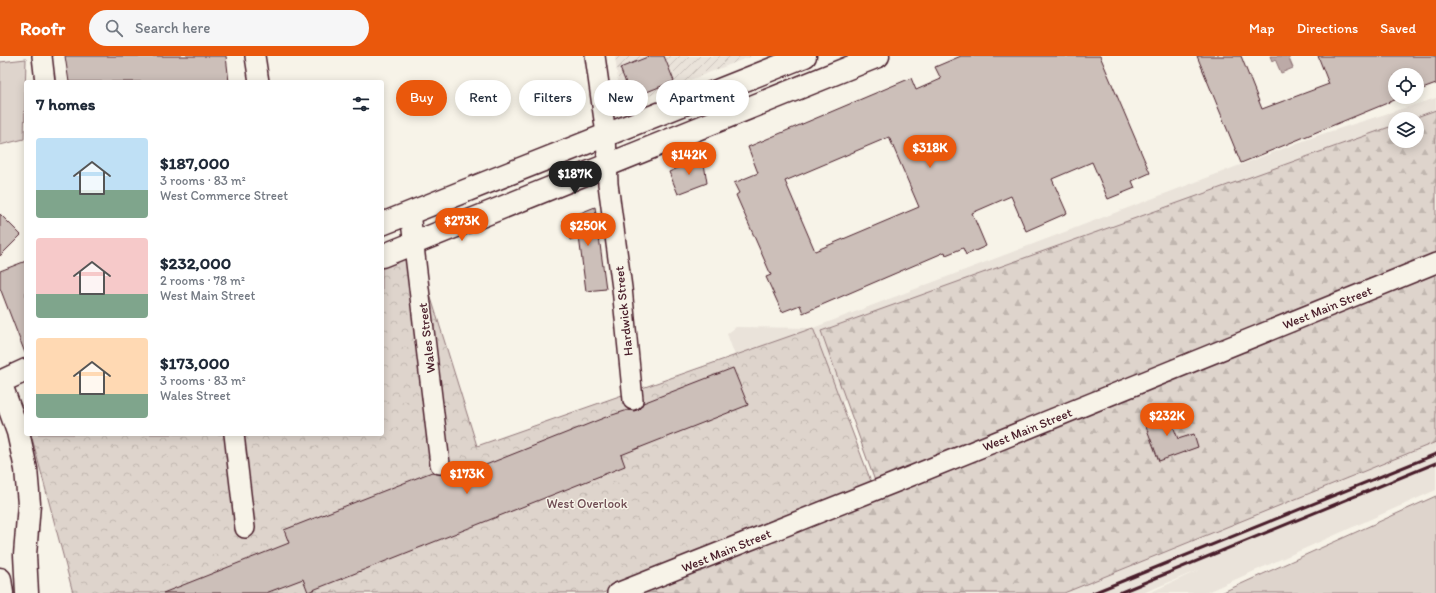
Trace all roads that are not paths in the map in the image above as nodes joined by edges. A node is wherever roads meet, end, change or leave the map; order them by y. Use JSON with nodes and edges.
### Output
{"nodes":[{"id":1,"x":42,"y":56,"type":"edge"},
{"id":2,"x":255,"y":56,"type":"edge"},
{"id":3,"x":595,"y":56,"type":"edge"},
{"id":4,"x":805,"y":56,"type":"edge"},
{"id":5,"x":878,"y":56,"type":"edge"},
{"id":6,"x":781,"y":61,"type":"edge"},
{"id":7,"x":45,"y":80,"type":"edge"},
{"id":8,"x":259,"y":80,"type":"edge"},
{"id":9,"x":792,"y":90,"type":"junction"},
{"id":10,"x":606,"y":134,"type":"junction"},
{"id":11,"x":608,"y":164,"type":"junction"},
{"id":12,"x":410,"y":213,"type":"junction"},
{"id":13,"x":384,"y":223,"type":"edge"},
{"id":14,"x":414,"y":243,"type":"junction"},
{"id":15,"x":384,"y":255,"type":"edge"},
{"id":16,"x":1436,"y":263,"type":"edge"},
{"id":17,"x":24,"y":371,"type":"edge"},
{"id":18,"x":0,"y":382,"type":"edge"},
{"id":19,"x":633,"y":400,"type":"dead end"},
{"id":20,"x":12,"y":407,"type":"edge"},
{"id":21,"x":234,"y":436,"type":"edge"},
{"id":22,"x":440,"y":464,"type":"dead end"},
{"id":23,"x":246,"y":528,"type":"dead end"},
{"id":24,"x":0,"y":579,"type":"edge"},
{"id":25,"x":2,"y":593,"type":"edge"},
{"id":26,"x":27,"y":593,"type":"edge"},
{"id":27,"x":618,"y":593,"type":"edge"}],
"edges":[{"from":1,"to":7,"type":"street"},
{"from":2,"to":8,"type":"street"},
{"from":3,"to":10,"type":"street","name":"Hardwick Street"},
{"from":4,"to":6,"type":"main road"},
{"from":5,"to":9,"type":"main road"},
{"from":6,"to":9,"type":"street"},
{"from":6,"to":10,"type":"main road"},
{"from":9,"to":11,"type":"main road"},
{"from":10,"to":11,"type":"street","name":"Hardwick Street"},
{"from":10,"to":12,"type":"main road"},
{"from":11,"to":14,"type":"main road"},
{"from":11,"to":19,"type":"street","name":"Hardwick Street"},
{"from":12,"to":13,"type":"main road"},
{"from":12,"to":14,"type":"street","name":"Wales Street"},
{"from":14,"to":15,"type":"main road"},
{"from":14,"to":22,"type":"street","name":"Wales Street"},
{"from":16,"to":27,"type":"street","name":"West Main Street"},
{"from":17,"to":18,"type":"main road"},
{"from":18,"to":20,"type":"main road"},
{"from":20,"to":26,"type":"main road"},
{"from":21,"to":23,"type":"street"},
{"from":24,"to":25,"type":"main road"}]}
